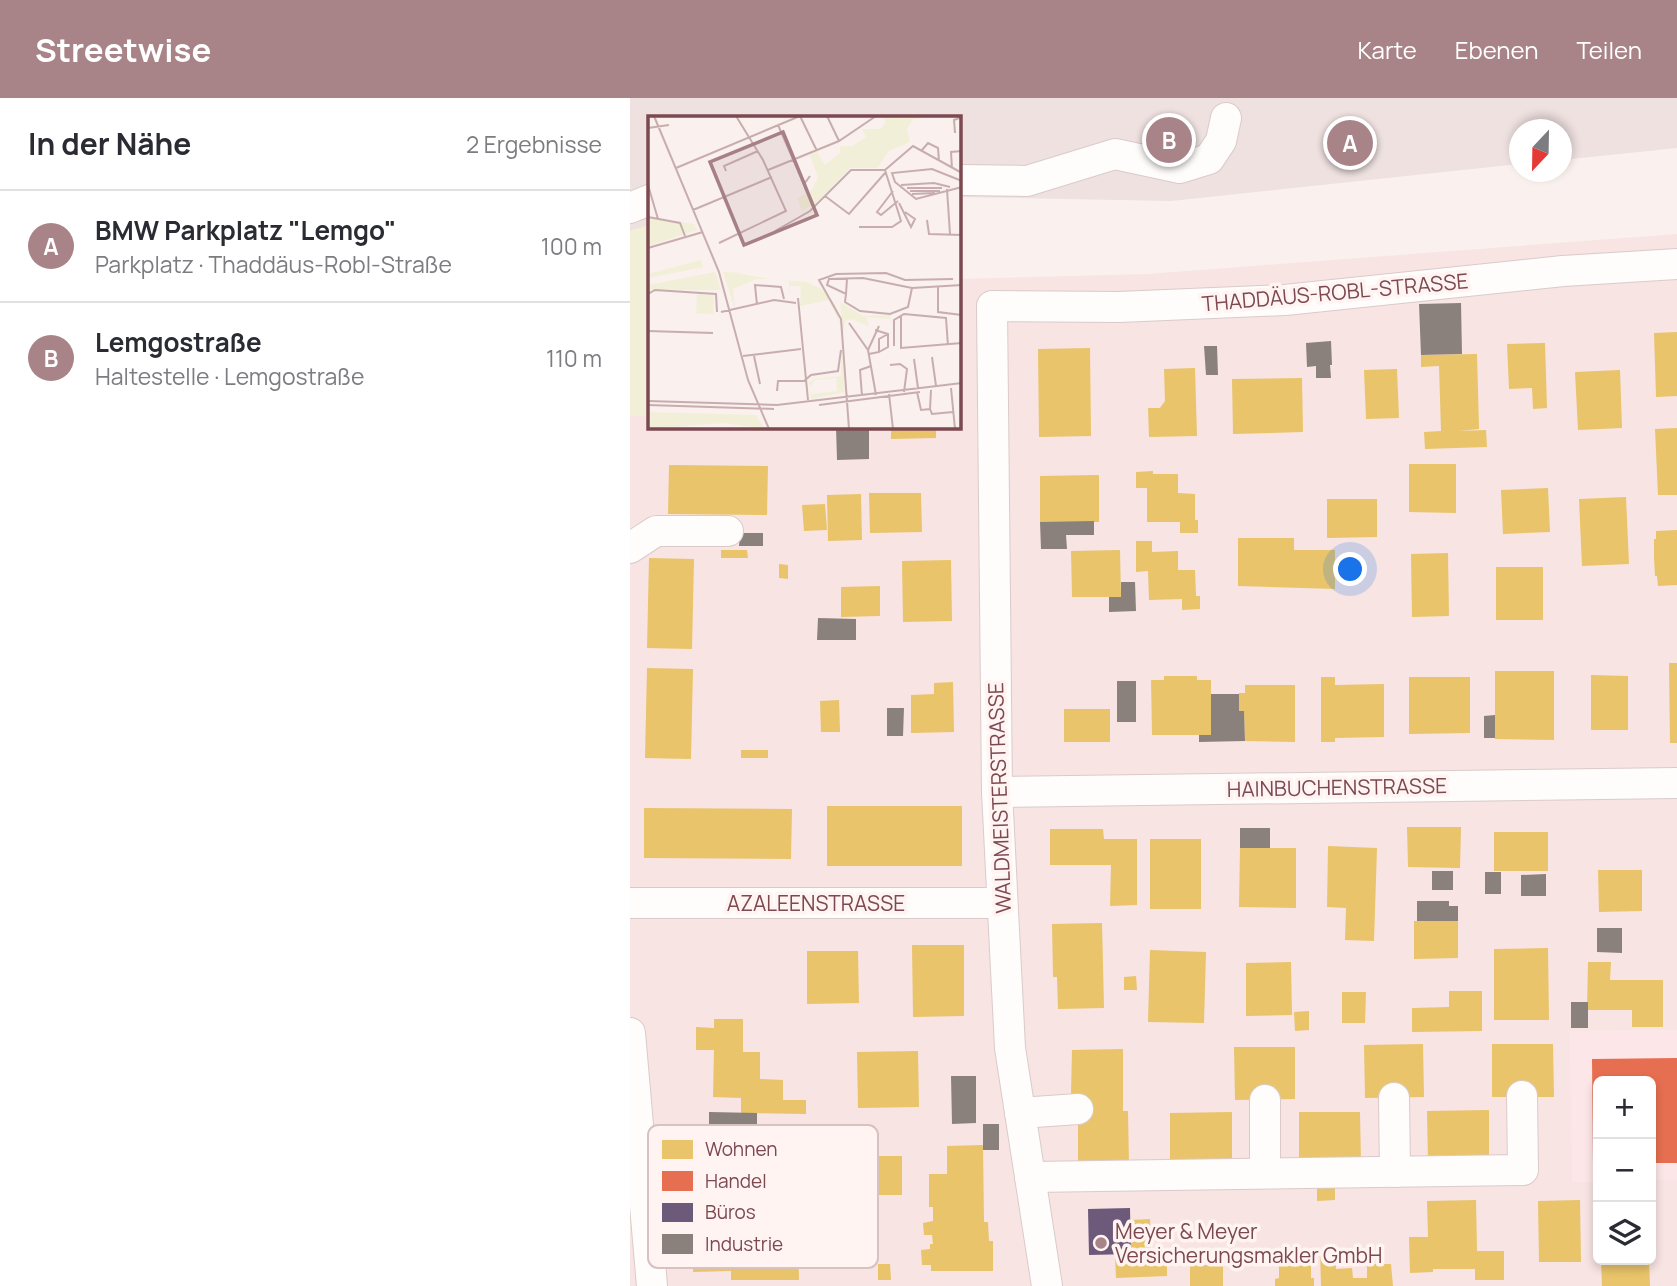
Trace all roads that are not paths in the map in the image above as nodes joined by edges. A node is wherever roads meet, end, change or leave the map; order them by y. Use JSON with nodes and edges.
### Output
{"nodes":[{"id":1,"x":1226,"y":118,"type":"dead end"},
{"id":2,"x":961,"y":180,"type":"edge"},
{"id":3,"x":648,"y":200,"type":"edge"},
{"id":4,"x":630,"y":208,"type":"edge"},
{"id":5,"x":1677,"y":264,"type":"edge"},
{"id":6,"x":992,"y":306,"type":"joint"},
{"id":7,"x":728,"y":531,"type":"dead end"},
{"id":8,"x":630,"y":548,"type":"edge"},
{"id":9,"x":1677,"y":783,"type":"edge"},
{"id":10,"x":997,"y":792,"type":"junction"},
{"id":11,"x":630,"y":903,"type":"edge"},
{"id":12,"x":1002,"y":903,"type":"junction"},
{"id":13,"x":630,"y":1033,"type":"edge"},
{"id":14,"x":1522,"y":1096,"type":"dead end"},
{"id":15,"x":1394,"y":1098,"type":"dead end"},
{"id":16,"x":1265,"y":1100,"type":"dead end"},
{"id":17,"x":1078,"y":1109,"type":"dead end"},
{"id":18,"x":1020,"y":1113,"type":"junction"},
{"id":19,"x":1395,"y":1172,"type":"junction"},
{"id":20,"x":1265,"y":1173,"type":"junction"},
{"id":21,"x":1030,"y":1177,"type":"junction"},
{"id":22,"x":648,"y":1240,"type":"edge"},
{"id":23,"x":650,"y":1268,"type":"edge"},
{"id":24,"x":652,"y":1286,"type":"edge"},
{"id":25,"x":1048,"y":1286,"type":"edge"}],
"edges":[{"from":1,"to":2,"type":"street"},
{"from":3,"to":4,"type":"street"},
{"from":5,"to":6,"type":"street","name":"THADDÄUS-ROBL-STRASSE"},
{"from":6,"to":10,"type":"street","name":"WALDMEISTERSTRASSE"},
{"from":7,"to":8,"type":"street"},
{"from":9,"to":10,"type":"street","name":"HAINBUCHENSTRASSE"},
{"from":10,"to":12,"type":"street","name":"WALDMEISTERSTRASSE"},
{"from":11,"to":12,"type":"street","name":"AZALEENSTRASSE"},
{"from":12,"to":18,"type":"street","name":"WALDMEISTERSTRASSE"},
{"from":13,"to":22,"type":"street"},
{"from":14,"to":19,"type":"street"},
{"from":15,"to":19,"type":"street"},
{"from":16,"to":20,"type":"street"},
{"from":17,"to":18,"type":"street"},
{"from":18,"to":21,"type":"street","name":"WALDMEISTERSTRASSE"},
{"from":19,"to":20,"type":"street"},
{"from":20,"to":21,"type":"street"},
{"from":21,"to":25,"type":"street","name":"WALDMEISTERSTRASSE"},
{"from":23,"to":24,"type":"street"}]}
